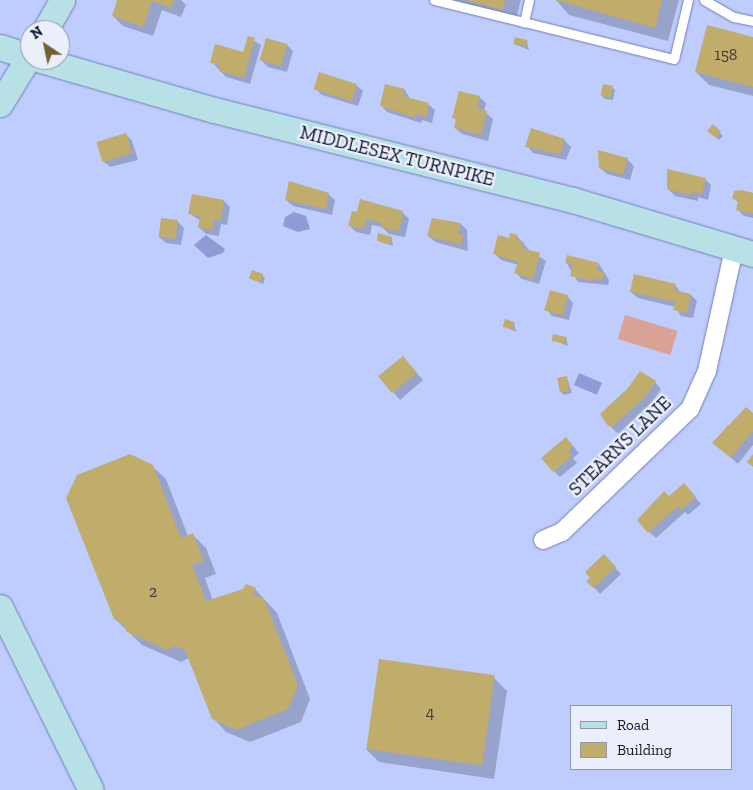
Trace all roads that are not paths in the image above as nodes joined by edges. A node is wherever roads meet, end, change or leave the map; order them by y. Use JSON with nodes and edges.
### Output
{"nodes":[{"id":1,"x":62,"y":0,"type":"edge"},
{"id":2,"x":434,"y":0,"type":"edge"},
{"id":3,"x":529,"y":0,"type":"edge"},
{"id":4,"x":688,"y":0,"type":"edge"},
{"id":5,"x":704,"y":0,"type":"edge"},
{"id":6,"x":51,"y":20,"type":"edge"},
{"id":7,"x":753,"y":21,"type":"edge"},
{"id":8,"x":524,"y":22,"type":"junction"},
{"id":9,"x":0,"y":46,"type":"edge"},
{"id":10,"x":20,"y":53,"type":"edge"},
{"id":11,"x":70,"y":68,"type":"edge"},
{"id":12,"x":23,"y":70,"type":"edge"},
{"id":13,"x":0,"y":104,"type":"edge"},
{"id":14,"x":743,"y":252,"type":"edge"},
{"id":15,"x":543,"y":540,"type":"dead end"},
{"id":16,"x":0,"y":607,"type":"edge"},
{"id":17,"x":91,"y":790,"type":"edge"}],
"edges":[{"from":1,"to":6,"type":"main road"},
{"from":2,"to":8,"type":"lane"},
{"from":3,"to":8,"type":"lane"},
{"from":4,"to":8,"type":"lane"},
{"from":5,"to":7,"type":"lane"},
{"from":9,"to":10,"type":"main road","name":"MIDDLESEX TURNPIKE"},
{"from":11,"to":14,"type":"main road","name":"MIDDLESEX TURNPIKE"},
{"from":12,"to":13,"type":"main road"},
{"from":14,"to":15,"type":"street","name":"STEARNS LANE"},
{"from":16,"to":17,"type":"main road"}]}
